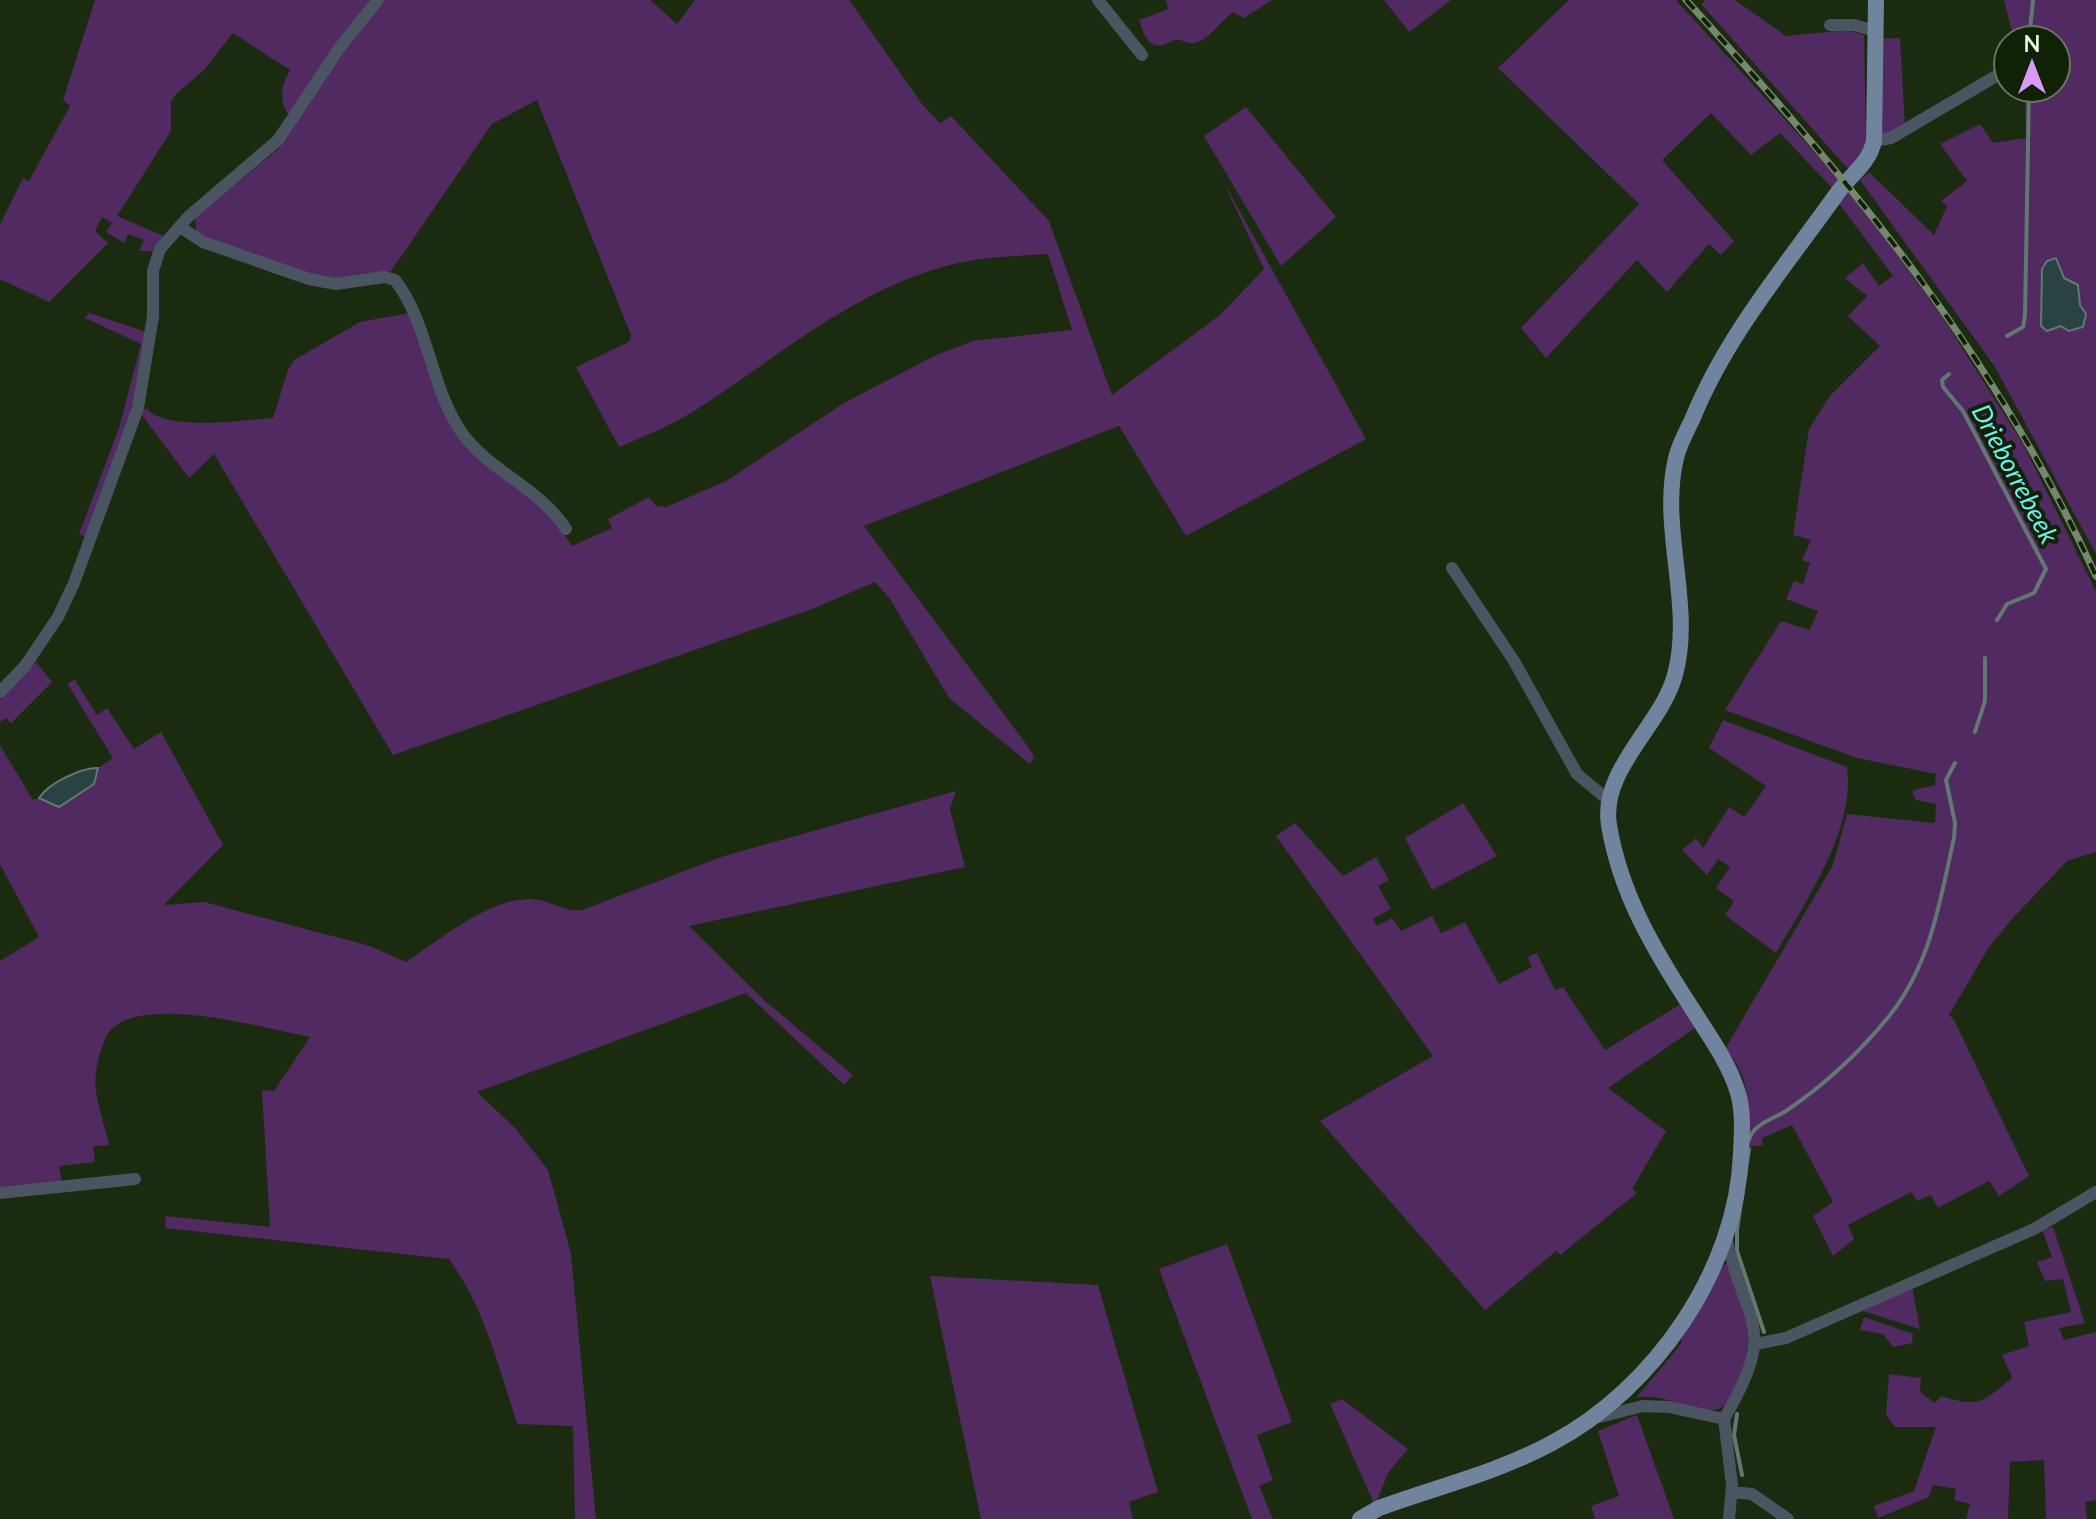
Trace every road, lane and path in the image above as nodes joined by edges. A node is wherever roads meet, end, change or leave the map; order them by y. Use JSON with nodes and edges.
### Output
{"nodes":[{"id":1,"x":378,"y":0,"type":"edge"},
{"id":2,"x":1098,"y":0,"type":"edge"},
{"id":3,"x":1876,"y":0,"type":"edge"},
{"id":4,"x":1830,"y":25,"type":"dead end"},
{"id":5,"x":1875,"y":31,"type":"junction"},
{"id":6,"x":1142,"y":55,"type":"dead end"},
{"id":7,"x":1992,"y":78,"type":"edge"},
{"id":8,"x":1874,"y":141,"type":"junction"},
{"id":9,"x":180,"y":227,"type":"junction"},
{"id":10,"x":566,"y":529,"type":"dead end"},
{"id":11,"x":1452,"y":568,"type":"dead end"},
{"id":12,"x":0,"y":692,"type":"edge"},
{"id":13,"x":1608,"y":800,"type":"junction"},
{"id":14,"x":135,"y":1179,"type":"dead end"},
{"id":15,"x":2096,"y":1192,"type":"edge"},
{"id":16,"x":0,"y":1193,"type":"edge"},
{"id":17,"x":1726,"y":1236,"type":"junction"},
{"id":18,"x":1756,"y":1344,"type":"junction"},
{"id":19,"x":1724,"y":1419,"type":"junction"},
{"id":20,"x":1588,"y":1420,"type":"junction"},
{"id":21,"x":1732,"y":1492,"type":"junction"},
{"id":22,"x":1360,"y":1519,"type":"edge"},
{"id":23,"x":1729,"y":1519,"type":"edge"},
{"id":24,"x":1788,"y":1519,"type":"edge"}],
"edges":[{"from":1,"to":9,"type":"street"},
{"from":2,"to":6,"type":"street"},
{"from":3,"to":5,"type":"main road"},
{"from":4,"to":5,"type":"street"},
{"from":5,"to":8,"type":"main road"},
{"from":7,"to":8,"type":"street"},
{"from":8,"to":13,"type":"main road"},
{"from":9,"to":10,"type":"street"},
{"from":9,"to":12,"type":"street"},
{"from":11,"to":13,"type":"street"},
{"from":13,"to":17,"type":"main road"},
{"from":14,"to":16,"type":"street"},
{"from":15,"to":18,"type":"street"},
{"from":17,"to":18,"type":"street"},
{"from":17,"to":20,"type":"main road"},
{"from":18,"to":19,"type":"street"},
{"from":19,"to":20,"type":"street"},
{"from":19,"to":21,"type":"street"},
{"from":20,"to":22,"type":"main road"},
{"from":21,"to":23,"type":"street"},
{"from":21,"to":24,"type":"street"}]}
